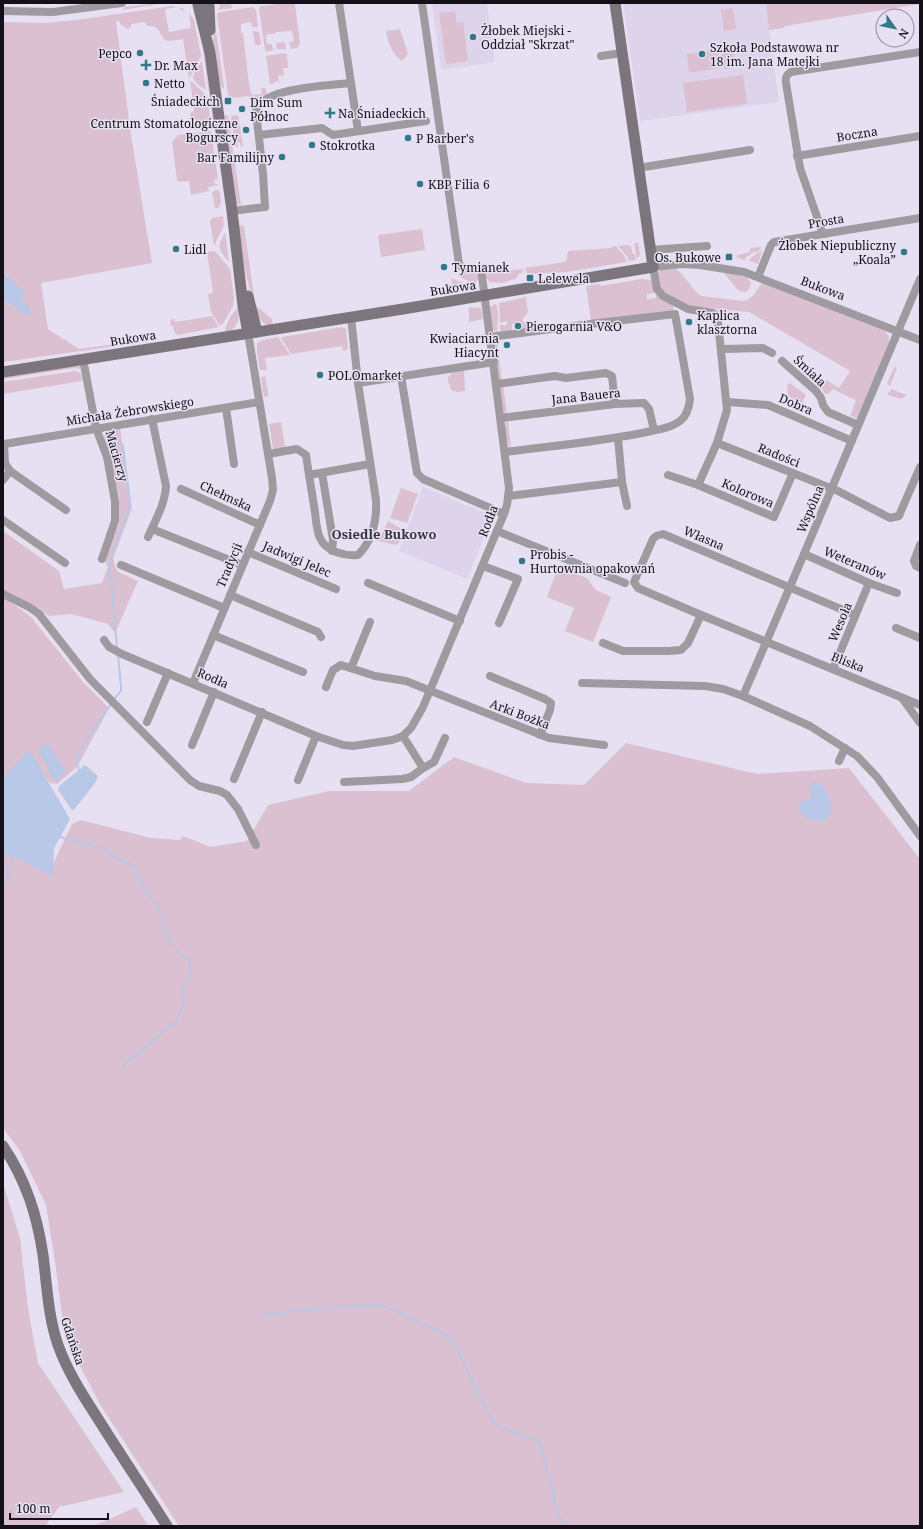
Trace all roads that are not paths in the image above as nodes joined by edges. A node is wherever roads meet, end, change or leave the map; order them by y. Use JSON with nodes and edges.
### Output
{"nodes":[{"id":1,"x":122,"y":3,"type":"edge"},
{"id":2,"x":339,"y":3,"type":"edge"},
{"id":3,"x":422,"y":3,"type":"edge"},
{"id":4,"x":615,"y":3,"type":"edge"},
{"id":5,"x":203,"y":4,"type":"edge"},
{"id":6,"x":3,"y":11,"type":"edge"},
{"id":7,"x":920,"y":52,"type":"edge"},
{"id":8,"x":622,"y":53,"type":"junction"},
{"id":9,"x":601,"y":56,"type":"dead end"},
{"id":10,"x":351,"y":83,"type":"junction"},
{"id":11,"x":426,"y":121,"type":"dead end"},
{"id":12,"x":358,"y":131,"type":"junction"},
{"id":13,"x":259,"y":135,"type":"junction"},
{"id":14,"x":920,"y":136,"type":"edge"},
{"id":15,"x":750,"y":150,"type":"dead end"},
{"id":16,"x":798,"y":156,"type":"junction"},
{"id":17,"x":638,"y":168,"type":"junction"},
{"id":18,"x":232,"y":211,"type":"junction"},
{"id":19,"x":920,"y":218,"type":"edge"},
{"id":20,"x":822,"y":234,"type":"junction"},
{"id":21,"x":707,"y":246,"type":"dead end"},
{"id":22,"x":650,"y":250,"type":"junction"},
{"id":23,"x":652,"y":267,"type":"junction"},
{"id":24,"x":758,"y":277,"type":"junction"},
{"id":25,"x":920,"y":279,"type":"edge"},
{"id":26,"x":484,"y":296,"type":"junction"},
{"id":27,"x":351,"y":317,"type":"junction"},
{"id":28,"x":898,"y":331,"type":"junction"},
{"id":29,"x":253,"y":332,"type":"junction"},
{"id":30,"x":490,"y":337,"type":"junction"},
{"id":31,"x":920,"y":340,"type":"edge"},
{"id":32,"x":722,"y":349,"type":"junction"},
{"id":33,"x":772,"y":353,"type":"dead end"},
{"id":34,"x":83,"y":359,"type":"junction"},
{"id":35,"x":782,"y":361,"type":"dead end"},
{"id":36,"x":494,"y":362,"type":"junction"},
{"id":37,"x":3,"y":372,"type":"edge"},
{"id":38,"x":401,"y":376,"type":"junction"},
{"id":39,"x":358,"y":383,"type":"junction"},
{"id":40,"x":497,"y":384,"type":"junction"},
{"id":41,"x":259,"y":402,"type":"junction"},
{"id":42,"x":727,"y":402,"type":"junction"},
{"id":43,"x":614,"y":404,"type":"junction"},
{"id":44,"x":226,"y":408,"type":"junction"},
{"id":45,"x":501,"y":418,"type":"junction"},
{"id":46,"x":152,"y":419,"type":"junction"},
{"id":47,"x":858,"y":425,"type":"junction"},
{"id":48,"x":96,"y":428,"type":"junction"},
{"id":49,"x":654,"y":430,"type":"junction"},
{"id":50,"x":618,"y":438,"type":"junction"},
{"id":51,"x":852,"y":440,"type":"junction"},
{"id":52,"x":3,"y":442,"type":"edge"},
{"id":53,"x":717,"y":442,"type":"junction"},
{"id":54,"x":505,"y":452,"type":"junction"},
{"id":55,"x":268,"y":454,"type":"junction"},
{"id":56,"x":234,"y":464,"type":"dead end"},
{"id":57,"x":370,"y":464,"type":"junction"},
{"id":58,"x":10,"y":471,"type":"junction"},
{"id":59,"x":919,"y":471,"type":"edge"},
{"id":60,"x":322,"y":472,"type":"junction"},
{"id":61,"x":793,"y":473,"type":"junction"},
{"id":62,"x":309,"y":474,"type":"junction"},
{"id":63,"x":668,"y":475,"type":"dead end"},
{"id":64,"x":3,"y":480,"type":"edge"},
{"id":65,"x":622,"y":482,"type":"junction"},
{"id":66,"x":698,"y":485,"type":"junction"},
{"id":67,"x":832,"y":488,"type":"junction"},
{"id":68,"x":181,"y":489,"type":"dead end"},
{"id":69,"x":509,"y":496,"type":"junction"},
{"id":70,"x":626,"y":506,"type":"dead end"},
{"id":71,"x":66,"y":510,"type":"dead end"},
{"id":72,"x":504,"y":514,"type":"junction"},
{"id":73,"x":3,"y":520,"type":"edge"},
{"id":74,"x":261,"y":528,"type":"junction"},
{"id":75,"x":152,"y":529,"type":"junction"},
{"id":76,"x":497,"y":531,"type":"junction"},
{"id":77,"x":148,"y":537,"type":"dead end"},
{"id":78,"x":920,"y":545,"type":"edge"},
{"id":79,"x":332,"y":551,"type":"junction"},
{"id":80,"x":248,"y":552,"type":"junction"},
{"id":81,"x":804,"y":554,"type":"junction"},
{"id":82,"x":102,"y":559,"type":"dead end"},
{"id":83,"x":65,"y":564,"type":"dead end"},
{"id":84,"x":242,"y":565,"type":"junction"},
{"id":85,"x":121,"y":566,"type":"dead end"},
{"id":86,"x":483,"y":566,"type":"junction"},
{"id":87,"x":920,"y":568,"type":"edge"},
{"id":88,"x":634,"y":582,"type":"joint"},
{"id":89,"x":368,"y":583,"type":"dead end"},
{"id":90,"x":625,"y":583,"type":"dead end"},
{"id":91,"x":869,"y":583,"type":"junction"},
{"id":92,"x":789,"y":587,"type":"junction"},
{"id":93,"x":336,"y":589,"type":"dead end"},
{"id":94,"x":897,"y":593,"type":"dead end"},
{"id":95,"x":3,"y":594,"type":"edge"},
{"id":96,"x":230,"y":595,"type":"junction"},
{"id":97,"x":224,"y":608,"type":"junction"},
{"id":98,"x":701,"y":615,"type":"junction"},
{"id":99,"x":855,"y":615,"type":"junction"},
{"id":100,"x":460,"y":621,"type":"junction"},
{"id":101,"x":370,"y":622,"type":"dead end"},
{"id":102,"x":499,"y":623,"type":"dead end"},
{"id":103,"x":896,"y":628,"type":"dead end"},
{"id":104,"x":213,"y":635,"type":"junction"},
{"id":105,"x":321,"y":637,"type":"dead end"},
{"id":106,"x":920,"y":638,"type":"edge"},
{"id":107,"x":104,"y":640,"type":"dead end"},
{"id":108,"x":766,"y":642,"type":"junction"},
{"id":109,"x":603,"y":643,"type":"dead end"},
{"id":110,"x":351,"y":668,"type":"junction"},
{"id":111,"x":833,"y":669,"type":"junction"},
{"id":112,"x":302,"y":672,"type":"dead end"},
{"id":113,"x":168,"y":673,"type":"junction"},
{"id":114,"x":490,"y":676,"type":"dead end"},
{"id":115,"x":193,"y":683,"type":"junction"},
{"id":116,"x":582,"y":683,"type":"dead end"},
{"id":117,"x":326,"y":687,"type":"dead end"},
{"id":118,"x":214,"y":692,"type":"junction"},
{"id":119,"x":431,"y":692,"type":"junction"},
{"id":120,"x":743,"y":696,"type":"junction"},
{"id":121,"x":901,"y":697,"type":"junction"},
{"id":122,"x":920,"y":705,"type":"edge"},
{"id":123,"x":262,"y":712,"type":"junction"},
{"id":124,"x":920,"y":719,"type":"edge"},
{"id":125,"x":147,"y":722,"type":"dead end"},
{"id":126,"x":540,"y":735,"type":"junction"},
{"id":127,"x":316,"y":736,"type":"junction"},
{"id":128,"x":403,"y":736,"type":"junction"},
{"id":129,"x":445,"y":738,"type":"dead end"},
{"id":130,"x":192,"y":745,"type":"dead end"},
{"id":131,"x":604,"y":745,"type":"dead end"},
{"id":132,"x":845,"y":748,"type":"junction"},
{"id":133,"x":839,"y":761,"type":"dead end"},
{"id":134,"x":423,"y":768,"type":"junction"},
{"id":135,"x":234,"y":779,"type":"dead end"},
{"id":136,"x":298,"y":780,"type":"dead end"},
{"id":137,"x":344,"y":782,"type":"dead end"},
{"id":138,"x":920,"y":836,"type":"edge"},
{"id":139,"x":256,"y":845,"type":"dead end"},
{"id":140,"x":3,"y":1146,"type":"edge"},
{"id":141,"x":167,"y":1526,"type":"edge"}],
"edges":[{"from":1,"to":6,"type":"street"},
{"from":2,"to":10,"type":"street"},
{"from":3,"to":26,"type":"street","name":"Rodła"},
{"from":4,"to":8,"type":"street"},
{"from":5,"to":18,"type":"street"},
{"from":7,"to":16,"type":"street"},
{"from":8,"to":9,"type":"street"},
{"from":8,"to":17,"type":"street"},
{"from":10,"to":12,"type":"street"},
{"from":10,"to":13,"type":"street"},
{"from":11,"to":12,"type":"street"},
{"from":12,"to":13,"type":"street"},
{"from":13,"to":18,"type":"street"},
{"from":14,"to":16,"type":"street","name":"Boczna"},
{"from":15,"to":17,"type":"street"},
{"from":16,"to":20,"type":"street"},
{"from":17,"to":22,"type":"street"},
{"from":18,"to":29,"type":"street"},
{"from":19,"to":20,"type":"street","name":"Prosta"},
{"from":20,"to":24,"type":"street","name":"Prosta"},
{"from":21,"to":22,"type":"street"},
{"from":22,"to":23,"type":"street"},
{"from":23,"to":24,"type":"street","name":"Bukowa"},
{"from":23,"to":26,"type":"street","name":"Bukowa"},
{"from":23,"to":32,"type":"street"},
{"from":24,"to":28,"type":"street","name":"Bukowa"},
{"from":25,"to":28,"type":"street","name":"Wspólna"},
{"from":26,"to":27,"type":"street","name":"Bukowa"},
{"from":26,"to":30,"type":"street","name":"Rodła"},
{"from":27,"to":29,"type":"street","name":"Bukowa"},
{"from":27,"to":39,"type":"street"},
{"from":28,"to":31,"type":"street","name":"Bukowa"},
{"from":28,"to":47,"type":"street","name":"Wspólna"},
{"from":29,"to":34,"type":"street","name":"Bukowa"},
{"from":29,"to":41,"type":"street","name":"Tradycji"},
{"from":30,"to":36,"type":"street","name":"Rodła"},
{"from":30,"to":49,"type":"street"},
{"from":32,"to":33,"type":"street"},
{"from":32,"to":42,"type":"street"},
{"from":34,"to":37,"type":"street","name":"Bukowa"},
{"from":34,"to":48,"type":"street","name":"Macierzy"},
{"from":35,"to":47,"type":"street","name":"Śmiała"},
{"from":36,"to":38,"type":"street"},
{"from":36,"to":40,"type":"street","name":"Rodła"},
{"from":38,"to":39,"type":"street"},
{"from":38,"to":72,"type":"street"},
{"from":39,"to":57,"type":"street"},
{"from":40,"to":43,"type":"street"},
{"from":40,"to":45,"type":"street","name":"Rodła"},
{"from":41,"to":44,"type":"street","name":"Michała Żebrowskiego"},
{"from":41,"to":55,"type":"street","name":"Tradycji"},
{"from":42,"to":51,"type":"street","name":"Dobra"},
{"from":42,"to":53,"type":"street"},
{"from":43,"to":45,"type":"street","name":"Jana Bauera"},
{"from":43,"to":49,"type":"street","name":"Jana Bauera"},
{"from":44,"to":46,"type":"street","name":"Michała Żebrowskiego"},
{"from":44,"to":56,"type":"street"},
{"from":45,"to":54,"type":"street","name":"Rodła"},
{"from":46,"to":48,"type":"street","name":"Michała Żebrowskiego"},
{"from":46,"to":75,"type":"street"},
{"from":47,"to":51,"type":"street","name":"Wspólna"},
{"from":48,"to":52,"type":"street","name":"Michała Żebrowskiego"},
{"from":48,"to":82,"type":"street","name":"Macierzy"},
{"from":49,"to":50,"type":"street"},
{"from":50,"to":54,"type":"street"},
{"from":50,"to":65,"type":"street"},
{"from":51,"to":67,"type":"street","name":"Wspólna"},
{"from":52,"to":58,"type":"street","name":"Michała Żebrowskiego"},
{"from":53,"to":61,"type":"street","name":"Radości"},
{"from":53,"to":66,"type":"street"},
{"from":54,"to":69,"type":"street","name":"Rodła"},
{"from":55,"to":62,"type":"street"},
{"from":55,"to":74,"type":"street","name":"Tradycji"},
{"from":57,"to":60,"type":"street"},
{"from":57,"to":79,"type":"street"},
{"from":58,"to":64,"type":"street"},
{"from":58,"to":71,"type":"street"},
{"from":59,"to":67,"type":"street","name":"Radości"},
{"from":60,"to":62,"type":"street"},
{"from":60,"to":79,"type":"street"},
{"from":61,"to":66,"type":"street","name":"Kolorowa"},
{"from":61,"to":67,"type":"street","name":"Radości"},
{"from":62,"to":79,"type":"street"},
{"from":63,"to":66,"type":"street","name":"Kolorowa"},
{"from":65,"to":69,"type":"street"},
{"from":65,"to":70,"type":"street"},
{"from":67,"to":81,"type":"street","name":"Wspólna"},
{"from":68,"to":74,"type":"street","name":"Chełmska"},
{"from":69,"to":72,"type":"street","name":"Rodła"},
{"from":72,"to":76,"type":"street","name":"Rodła"},
{"from":73,"to":83,"type":"street"},
{"from":74,"to":80,"type":"street","name":"Tradycji"},
{"from":75,"to":77,"type":"street"},
{"from":75,"to":84,"type":"street"},
{"from":76,"to":86,"type":"street","name":"Rodła"},
{"from":76,"to":90,"type":"street"},
{"from":78,"to":87,"type":"street"},
{"from":80,"to":84,"type":"street","name":"Tradycji"},
{"from":80,"to":93,"type":"street","name":"Jadwigi Jelec"},
{"from":81,"to":91,"type":"street","name":"Weteranów"},
{"from":81,"to":92,"type":"street","name":"Wspólna"},
{"from":84,"to":96,"type":"street","name":"Tradycji"},
{"from":85,"to":97,"type":"street"},
{"from":86,"to":100,"type":"street","name":"Rodła"},
{"from":86,"to":102,"type":"street"},
{"from":88,"to":92,"type":"street","name":"Własna"},
{"from":88,"to":98,"type":"street","name":"Bliska"},
{"from":89,"to":100,"type":"street"},
{"from":91,"to":94,"type":"street","name":"Weteranów"},
{"from":91,"to":99,"type":"street","name":"Wesoła"},
{"from":92,"to":99,"type":"street","name":"Własna"},
{"from":92,"to":108,"type":"street","name":"Wspólna"},
{"from":95,"to":139,"type":"street"},
{"from":96,"to":97,"type":"street","name":"Tradycji"},
{"from":96,"to":105,"type":"street"},
{"from":97,"to":104,"type":"street","name":"Tradycji"},
{"from":98,"to":108,"type":"street","name":"Bliska"},
{"from":98,"to":109,"type":"street"},
{"from":99,"to":111,"type":"street","name":"Wesoła"},
{"from":100,"to":119,"type":"street","name":"Rodła"},
{"from":101,"to":110,"type":"street"},
{"from":103,"to":106,"type":"street"},
{"from":104,"to":112,"type":"street"},
{"from":104,"to":115,"type":"street","name":"Tradycji"},
{"from":107,"to":113,"type":"street","name":"Rodła"},
{"from":108,"to":111,"type":"street","name":"Bliska"},
{"from":108,"to":120,"type":"street","name":"Wspólna"},
{"from":110,"to":117,"type":"street"},
{"from":110,"to":119,"type":"street","name":"Arki Bożka"},
{"from":111,"to":121,"type":"street","name":"Bliska"},
{"from":113,"to":115,"type":"street","name":"Rodła"},
{"from":113,"to":125,"type":"street"},
{"from":114,"to":126,"type":"street"},
{"from":115,"to":118,"type":"street","name":"Rodła"},
{"from":116,"to":120,"type":"street"},
{"from":118,"to":123,"type":"street","name":"Rodła"},
{"from":118,"to":130,"type":"street"},
{"from":119,"to":126,"type":"street","name":"Arki Bożka"},
{"from":119,"to":128,"type":"street","name":"Rodła"},
{"from":120,"to":132,"type":"street"},
{"from":121,"to":122,"type":"street","name":"Bliska"},
{"from":121,"to":124,"type":"street"},
{"from":123,"to":127,"type":"street","name":"Rodła"},
{"from":123,"to":135,"type":"street"},
{"from":126,"to":131,"type":"street","name":"Arki Bożka"},
{"from":127,"to":128,"type":"street","name":"Rodła"},
{"from":127,"to":136,"type":"street"},
{"from":128,"to":134,"type":"street"},
{"from":129,"to":134,"type":"street"},
{"from":132,"to":133,"type":"street"},
{"from":132,"to":138,"type":"street"},
{"from":134,"to":137,"type":"street"},
{"from":140,"to":141,"type":"street","name":"Gdańska"}]}
